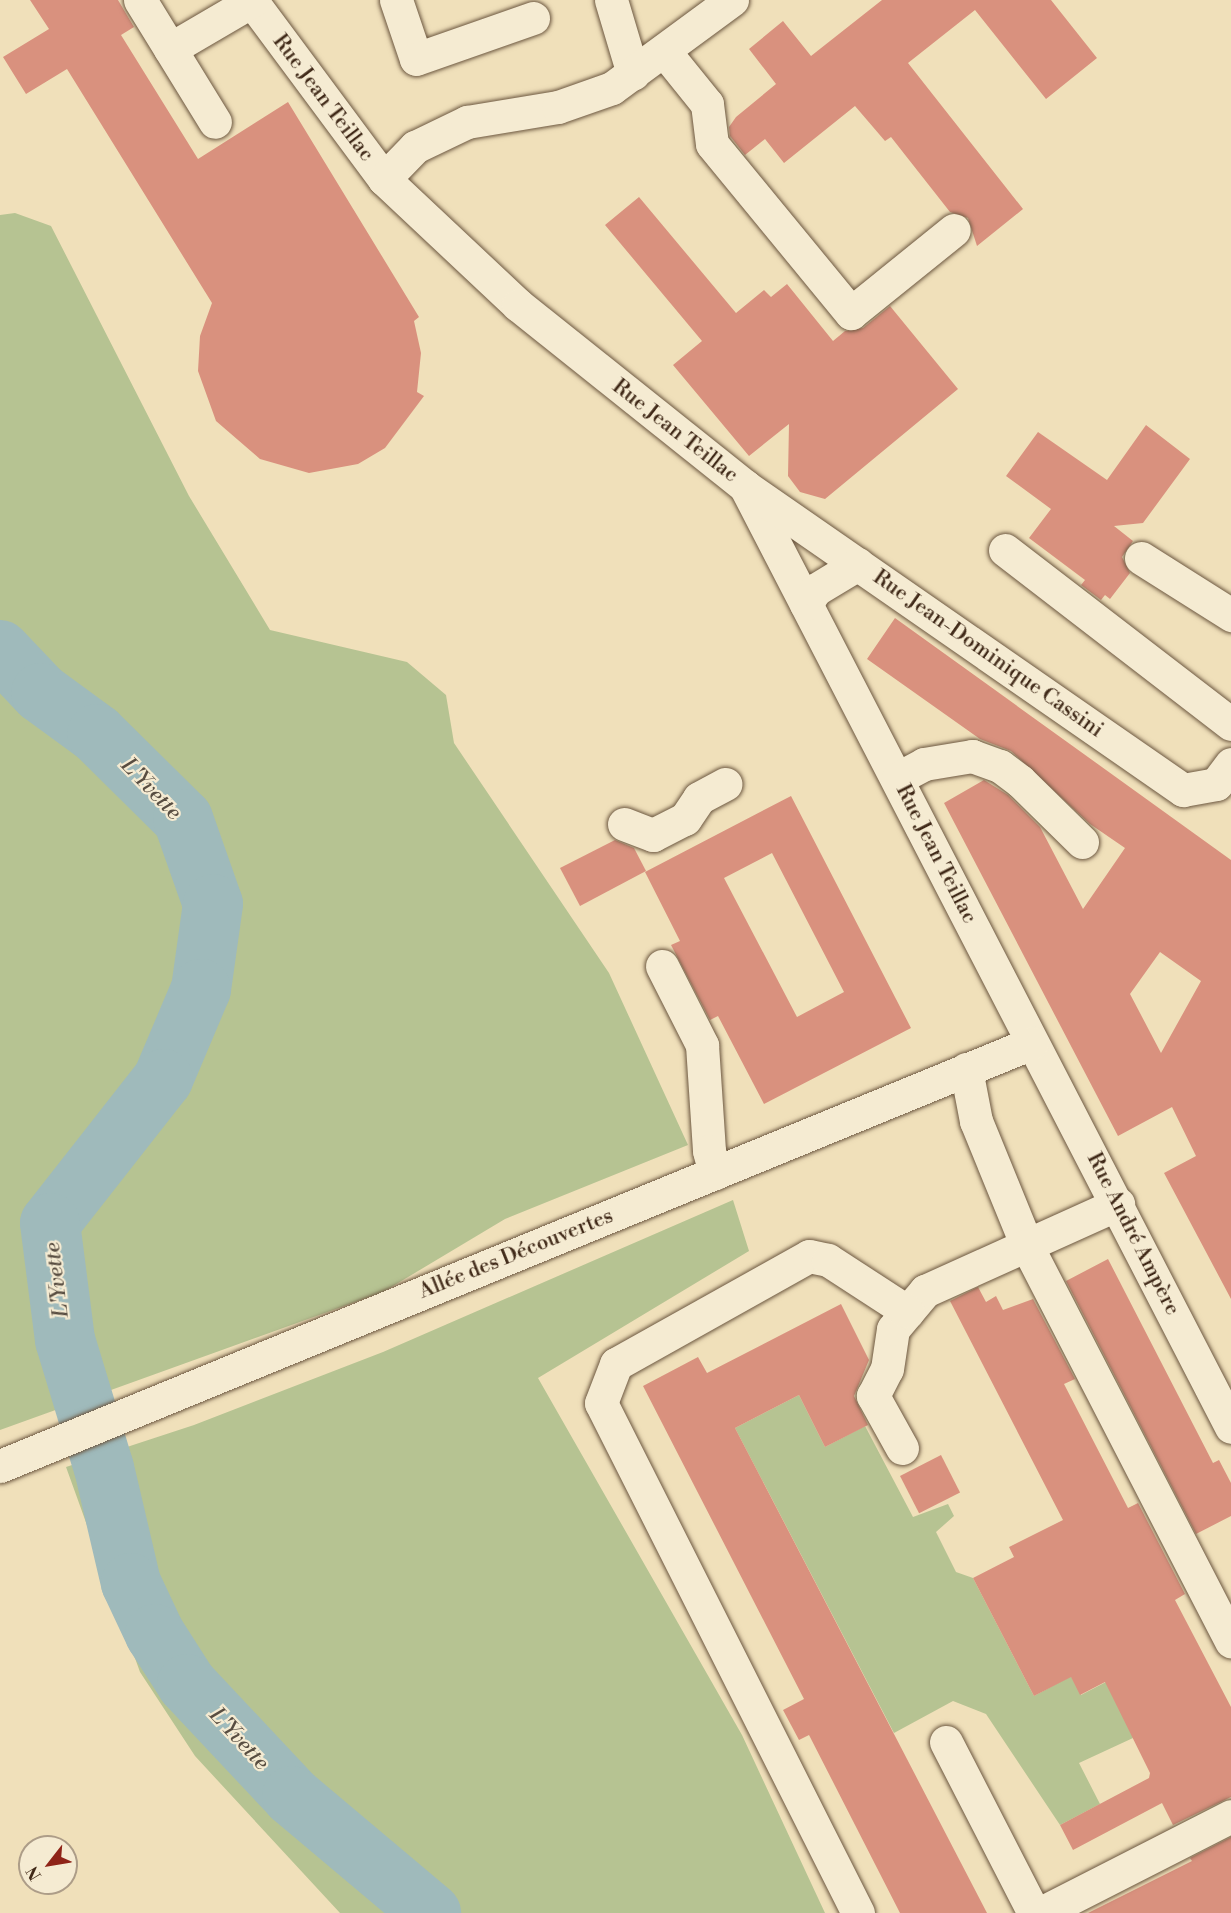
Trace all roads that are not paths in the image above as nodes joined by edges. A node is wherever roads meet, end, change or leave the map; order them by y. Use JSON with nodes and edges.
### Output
{"nodes":[{"id":1,"x":140,"y":0,"type":"edge"},
{"id":2,"x":252,"y":0,"type":"edge"},
{"id":3,"x":396,"y":0,"type":"edge"},
{"id":4,"x":611,"y":0,"type":"edge"},
{"id":5,"x":732,"y":0,"type":"edge"},
{"id":6,"x":533,"y":18,"type":"dead end"},
{"id":7,"x":170,"y":49,"type":"junction"},
{"id":8,"x":666,"y":52,"type":"junction"},
{"id":9,"x":633,"y":74,"type":"junction"},
{"id":10,"x":215,"y":122,"type":"dead end"},
{"id":11,"x":384,"y":179,"type":"junction"},
{"id":12,"x":954,"y":230,"type":"dead end"},
{"id":13,"x":745,"y":486,"type":"junction"},
{"id":14,"x":1005,"y":550,"type":"dead end"},
{"id":15,"x":1141,"y":558,"type":"dead end"},
{"id":16,"x":858,"y":564,"type":"junction"},
{"id":17,"x":806,"y":604,"type":"junction"},
{"id":18,"x":1231,"y":615,"type":"edge"},
{"id":19,"x":1231,"y":724,"type":"edge"},
{"id":20,"x":1231,"y":764,"type":"edge"},
{"id":21,"x":898,"y":778,"type":"junction"},
{"id":22,"x":725,"y":784,"type":"dead end"},
{"id":23,"x":624,"y":824,"type":"dead end"},
{"id":24,"x":1082,"y":842,"type":"dead end"},
{"id":25,"x":662,"y":966,"type":"dead end"},
{"id":26,"x":1032,"y":1043,"type":"junction"},
{"id":27,"x":966,"y":1070,"type":"junction"},
{"id":28,"x":715,"y":1173,"type":"junction"},
{"id":29,"x":1118,"y":1204,"type":"junction"},
{"id":30,"x":1027,"y":1246,"type":"junction"},
{"id":31,"x":908,"y":1312,"type":"junction"},
{"id":32,"x":1231,"y":1427,"type":"edge"},
{"id":33,"x":902,"y":1448,"type":"dead end"},
{"id":34,"x":0,"y":1466,"type":"edge"},
{"id":35,"x":1231,"y":1642,"type":"edge"},
{"id":36,"x":945,"y":1742,"type":"dead end"},
{"id":37,"x":1231,"y":1816,"type":"edge"},
{"id":38,"x":858,"y":1913,"type":"edge"},
{"id":39,"x":1034,"y":1913,"type":"edge"},
{"id":40,"x":1041,"y":1913,"type":"edge"}],
"edges":[{"from":1,"to":7,"type":"street"},
{"from":2,"to":7,"type":"street"},
{"from":2,"to":11,"type":"street","name":"Rue Jean Teillac"},
{"from":3,"to":6,"type":"street"},
{"from":4,"to":9,"type":"street"},
{"from":5,"to":8,"type":"street"},
{"from":7,"to":10,"type":"street"},
{"from":8,"to":9,"type":"street"},
{"from":8,"to":12,"type":"street"},
{"from":9,"to":11,"type":"street"},
{"from":11,"to":13,"type":"street","name":"Rue Jean Teillac"},
{"from":13,"to":16,"type":"street","name":"Rue Jean-Dominique Cassini"},
{"from":13,"to":17,"type":"street","name":"Rue Jean Teillac"},
{"from":14,"to":19,"type":"street"},
{"from":15,"to":18,"type":"street"},
{"from":16,"to":17,"type":"street"},
{"from":16,"to":20,"type":"street","name":"Rue Jean-Dominique Cassini"},
{"from":17,"to":21,"type":"street","name":"Rue Jean Teillac"},
{"from":21,"to":24,"type":"street"},
{"from":21,"to":26,"type":"street","name":"Rue Jean Teillac"},
{"from":22,"to":23,"type":"street"},
{"from":25,"to":28,"type":"street"},
{"from":26,"to":27,"type":"street","name":"Allée des Découvertes"},
{"from":26,"to":29,"type":"street","name":"Rue André Ampère"},
{"from":27,"to":28,"type":"street","name":"Allée des Découvertes"},
{"from":27,"to":30,"type":"street"},
{"from":28,"to":34,"type":"street","name":"Allée des Découvertes"},
{"from":29,"to":30,"type":"street"},
{"from":29,"to":32,"type":"street","name":"Rue André Ampère"},
{"from":30,"to":31,"type":"street"},
{"from":30,"to":35,"type":"street"},
{"from":31,"to":33,"type":"street"},
{"from":31,"to":38,"type":"street"},
{"from":36,"to":39,"type":"street"},
{"from":37,"to":40,"type":"street"}]}
